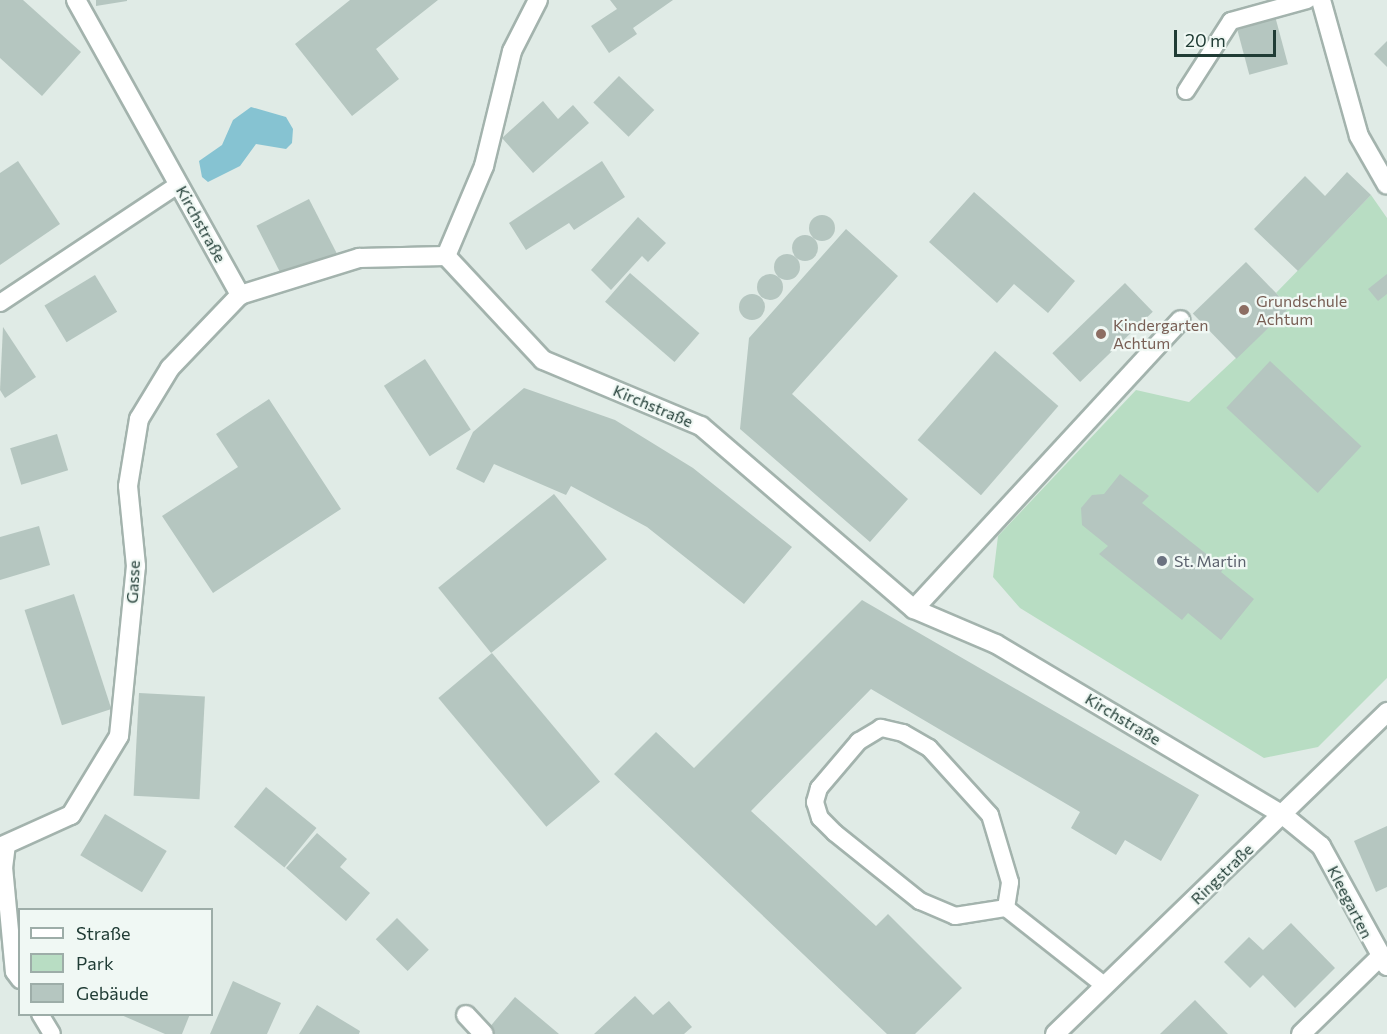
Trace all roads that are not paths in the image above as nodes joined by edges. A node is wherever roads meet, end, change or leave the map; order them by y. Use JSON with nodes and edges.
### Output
{"nodes":[{"id":1,"x":76,"y":0,"type":"edge"},
{"id":2,"x":538,"y":0,"type":"edge"},
{"id":3,"x":1307,"y":0,"type":"edge"},
{"id":4,"x":1321,"y":0,"type":"edge"},
{"id":5,"x":1186,"y":91,"type":"dead end"},
{"id":6,"x":179,"y":184,"type":"junction"},
{"id":7,"x":1387,"y":185,"type":"edge"},
{"id":8,"x":446,"y":256,"type":"junction"},
{"id":9,"x":240,"y":294,"type":"junction"},
{"id":10,"x":0,"y":303,"type":"edge"},
{"id":11,"x":1181,"y":320,"type":"dead end"},
{"id":12,"x":915,"y":609,"type":"junction"},
{"id":13,"x":1387,"y":712,"type":"edge"},
{"id":14,"x":1283,"y":815,"type":"junction"},
{"id":15,"x":4,"y":846,"type":"edge"},
{"id":16,"x":1321,"y":846,"type":"joint"},
{"id":17,"x":1006,"y":908,"type":"junction"},
{"id":18,"x":1383,"y":962,"type":"edge"},
{"id":19,"x":18,"y":977,"type":"edge"},
{"id":20,"x":1105,"y":986,"type":"junction"},
{"id":21,"x":466,"y":1015,"type":"dead end"},
{"id":22,"x":41,"y":1016,"type":"edge"},
{"id":23,"x":52,"y":1034,"type":"edge"},
{"id":24,"x":484,"y":1034,"type":"edge"},
{"id":25,"x":1055,"y":1034,"type":"edge"},
{"id":26,"x":1301,"y":1034,"type":"edge"}],
"edges":[{"from":1,"to":6,"type":"street","name":"Kirchstraße"},
{"from":2,"to":8,"type":"street"},
{"from":3,"to":5,"type":"lane"},
{"from":4,"to":7,"type":"street"},
{"from":6,"to":9,"type":"street","name":"Kirchstraße"},
{"from":6,"to":10,"type":"lane"},
{"from":8,"to":9,"type":"street"},
{"from":8,"to":12,"type":"street","name":"Kirchstraße"},
{"from":9,"to":15,"type":"street","name":"Gasse"},
{"from":11,"to":12,"type":"street"},
{"from":12,"to":14,"type":"street","name":"Kirchstraße"},
{"from":13,"to":14,"type":"street","name":"Ringstraße"},
{"from":14,"to":16,"type":"street","name":"Kirchstraße"},
{"from":14,"to":20,"type":"street","name":"Ringstraße"},
{"from":15,"to":19,"type":"lane"},
{"from":16,"to":18,"type":"street","name":"Kleegarten"},
{"from":17,"to":17,"type":"lane"},
{"from":17,"to":20,"type":"lane"},
{"from":18,"to":26,"type":"street","name":"Kleegarten"},
{"from":20,"to":25,"type":"street","name":"Ringstraße"},
{"from":21,"to":24,"type":"street"},
{"from":22,"to":23,"type":"lane"}]}
